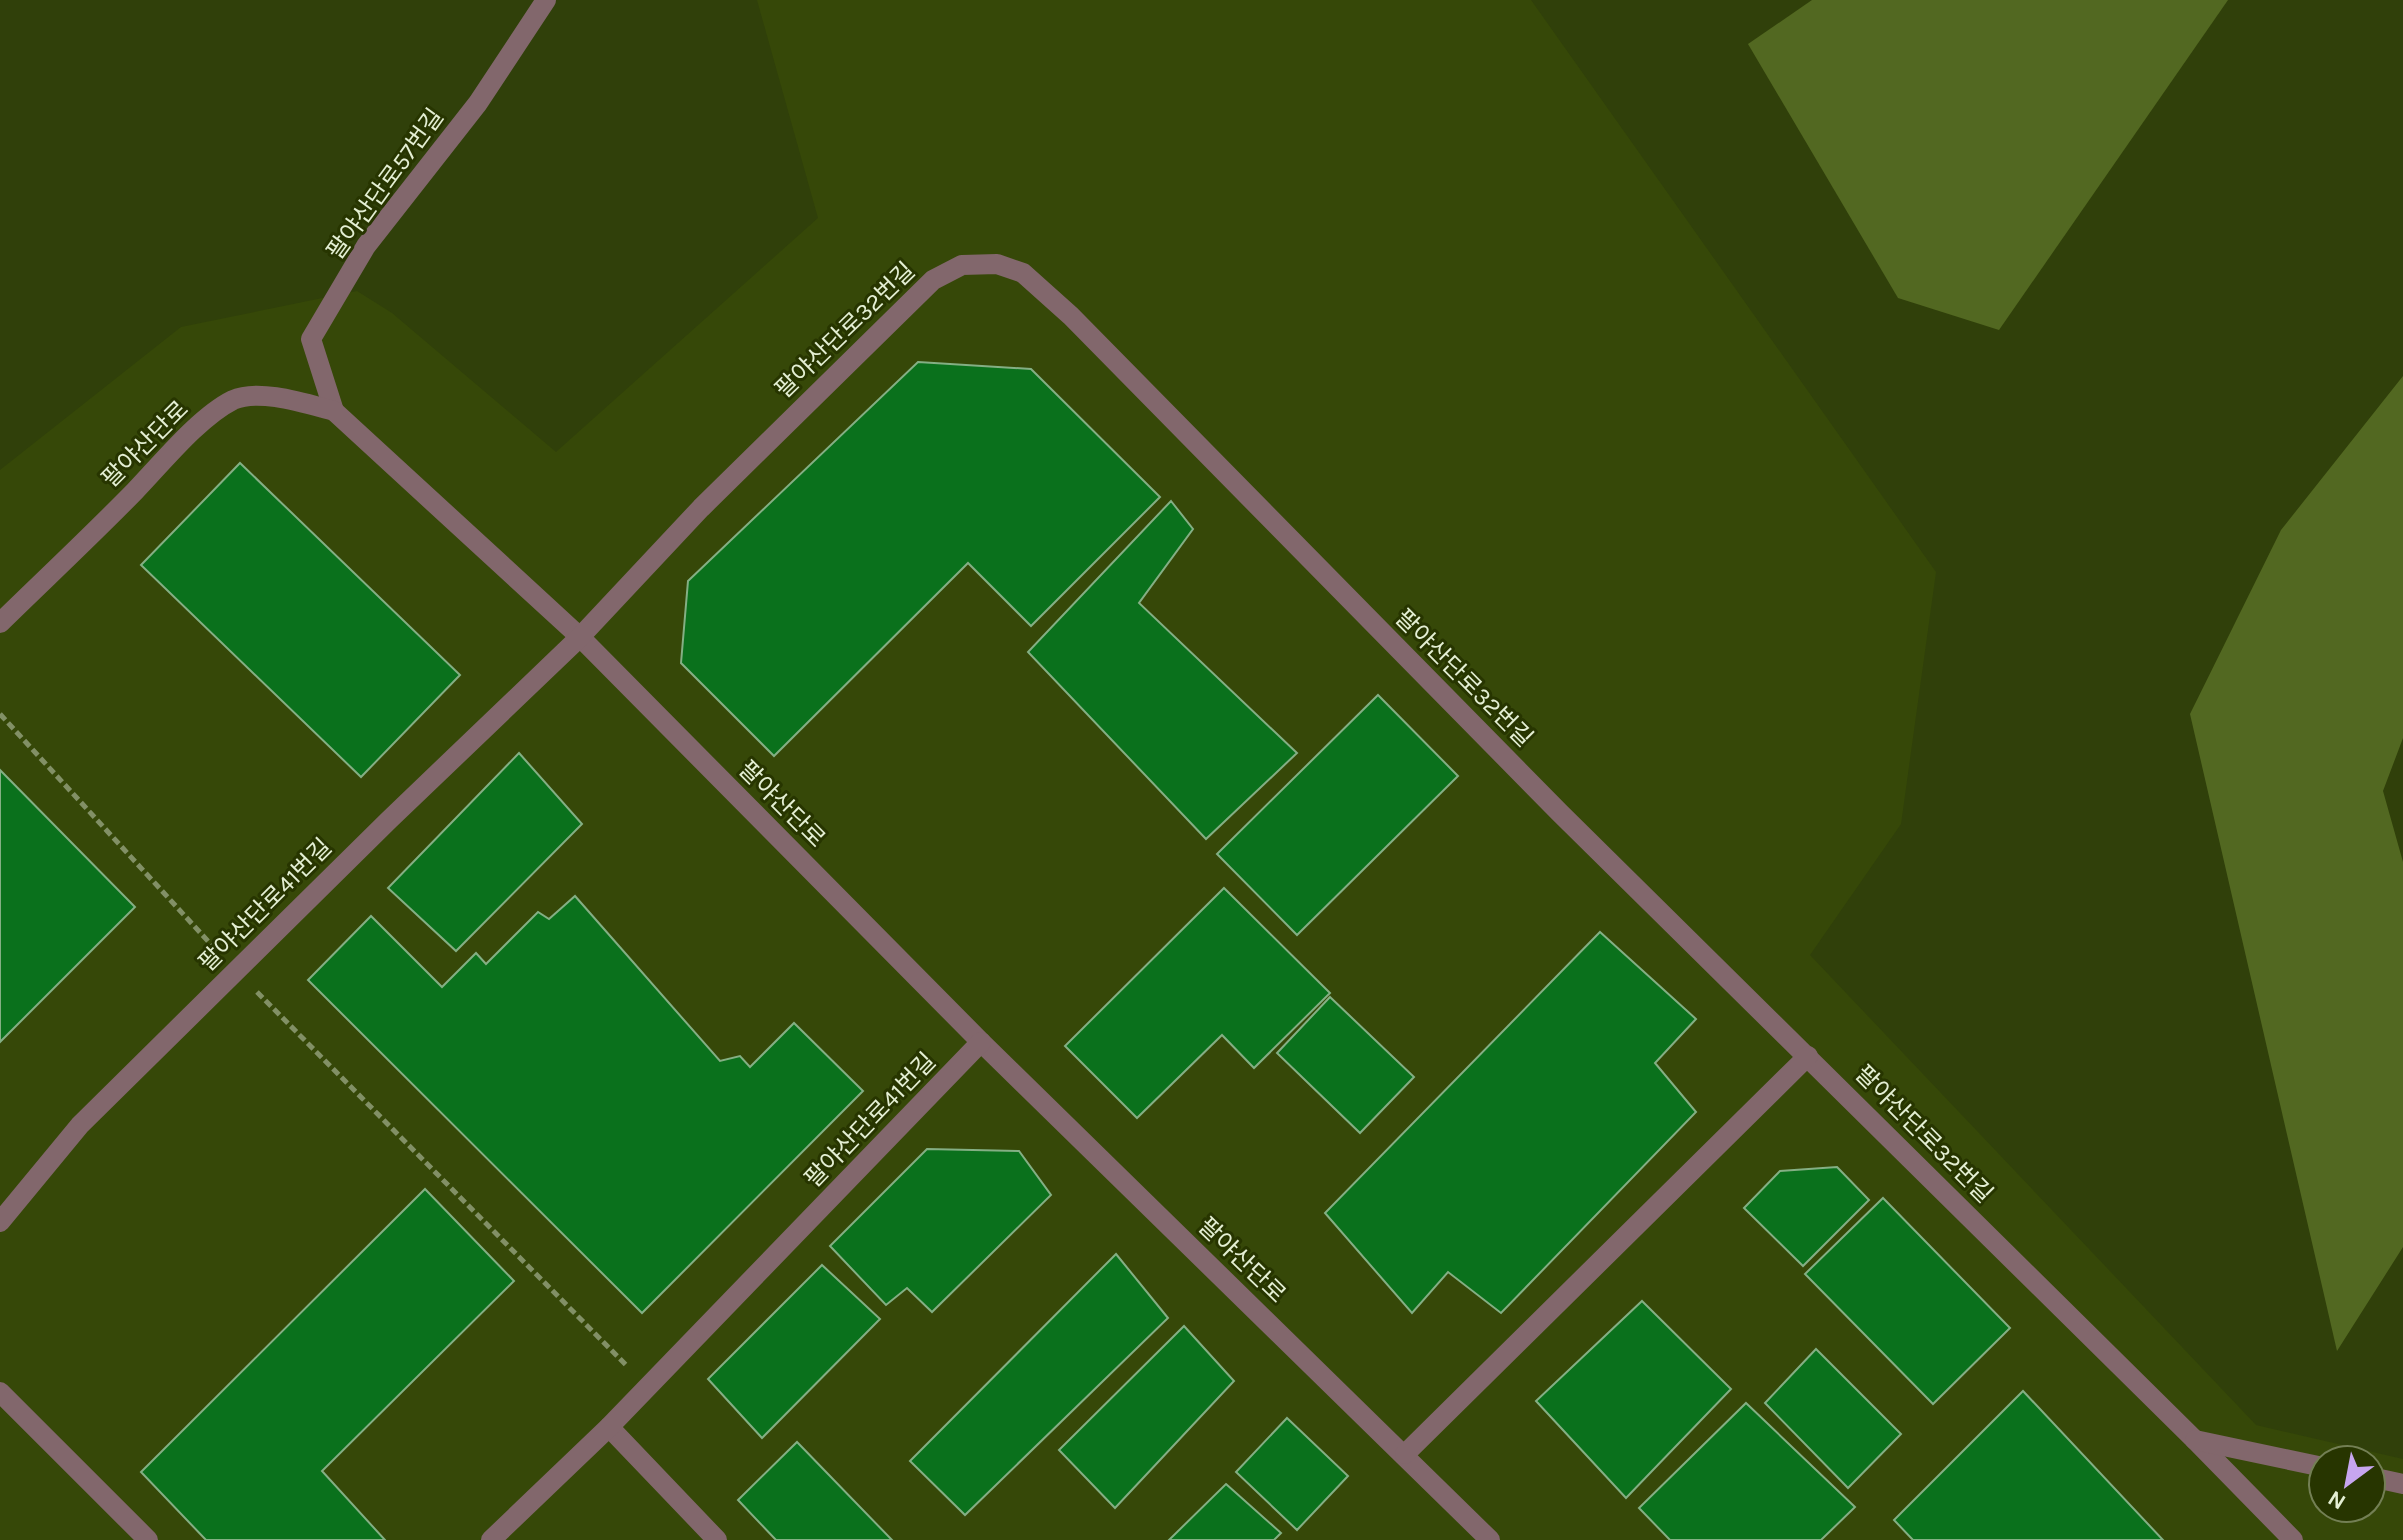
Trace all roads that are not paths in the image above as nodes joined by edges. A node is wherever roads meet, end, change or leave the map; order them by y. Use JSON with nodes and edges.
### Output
{"nodes":[{"id":1,"x":546,"y":0,"type":"edge"},
{"id":2,"x":334,"y":411,"type":"junction"},
{"id":3,"x":0,"y":623,"type":"edge"},
{"id":4,"x":580,"y":637,"type":"junction"},
{"id":5,"x":981,"y":1042,"type":"junction"},
{"id":6,"x":1808,"y":1056,"type":"junction"},
{"id":7,"x":0,"y":1222,"type":"edge"},
{"id":8,"x":0,"y":1392,"type":"edge"},
{"id":9,"x":609,"y":1427,"type":"junction"},
{"id":10,"x":2195,"y":1440,"type":"junction"},
{"id":11,"x":1405,"y":1454,"type":"junction"},
{"id":12,"x":2307,"y":1464,"type":"edge"},
{"id":13,"x":148,"y":1540,"type":"edge"},
{"id":14,"x":491,"y":1540,"type":"edge"},
{"id":15,"x":717,"y":1540,"type":"edge"},
{"id":16,"x":1490,"y":1540,"type":"edge"},
{"id":17,"x":2293,"y":1540,"type":"edge"}],
"edges":[{"from":1,"to":2,"type":"street","name":"팔야산단로57번길"},
{"from":2,"to":3,"type":"street","name":"팔야산단로"},
{"from":2,"to":4,"type":"street","name":"팔야산단로"},
{"from":4,"to":5,"type":"street","name":"팔야산단로"},
{"from":4,"to":6,"type":"street","name":"팔야산단로32번길"},
{"from":4,"to":7,"type":"street","name":"팔야산단로41번길"},
{"from":5,"to":9,"type":"street","name":"팔야산단로41번길"},
{"from":5,"to":11,"type":"street","name":"팔야산단로"},
{"from":6,"to":10,"type":"street","name":"팔야산단로32번길"},
{"from":6,"to":11,"type":"street"},
{"from":8,"to":13,"type":"street"},
{"from":9,"to":14,"type":"street","name":"팔야산단로41번길"},
{"from":9,"to":15,"type":"street"},
{"from":10,"to":12,"type":"street"},
{"from":10,"to":17,"type":"street","name":"팔야산단로32번길"},
{"from":11,"to":16,"type":"street","name":"팔야산단로"}]}
